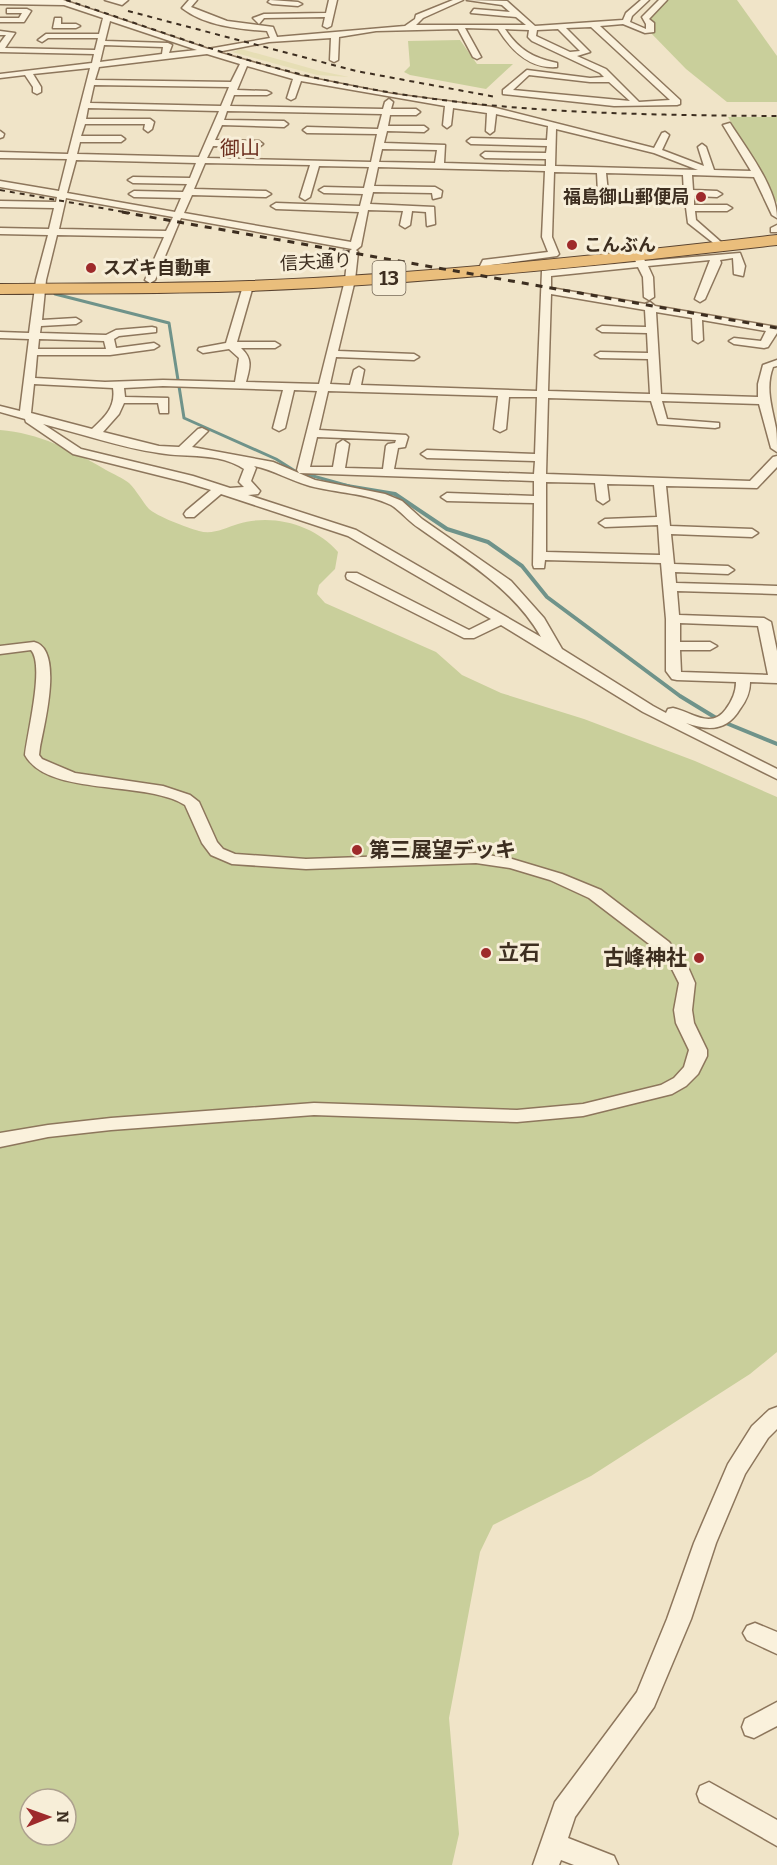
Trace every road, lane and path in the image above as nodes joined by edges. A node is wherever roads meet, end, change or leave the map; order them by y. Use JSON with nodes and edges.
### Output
{"nodes":[{"id":1,"x":109,"y":0,"type":"edge"},
{"id":2,"x":124,"y":0,"type":"edge"},
{"id":3,"x":193,"y":0,"type":"edge"},
{"id":4,"x":274,"y":0,"type":"edge"},
{"id":5,"x":459,"y":0,"type":"edge"},
{"id":6,"x":471,"y":0,"type":"edge"},
{"id":7,"x":645,"y":0,"type":"edge"},
{"id":8,"x":663,"y":0,"type":"edge"},
{"id":9,"x":0,"y":2,"type":"edge"},
{"id":10,"x":333,"y":2,"type":"edge"},
{"id":11,"x":506,"y":2,"type":"edge"},
{"id":12,"x":309,"y":4,"type":"dead end"},
{"id":13,"x":321,"y":4,"type":"dead end"},
{"id":14,"x":60,"y":5,"type":"edge"},
{"id":15,"x":0,"y":11,"type":"edge"},
{"id":16,"x":477,"y":13,"type":"dead end"},
{"id":17,"x":329,"y":15,"type":"junction"},
{"id":18,"x":516,"y":15,"type":"junction"},
{"id":19,"x":0,"y":20,"type":"edge"},
{"id":20,"x":58,"y":20,"type":"dead end"},
{"id":21,"x":259,"y":22,"type":"dead end"},
{"id":22,"x":624,"y":22,"type":"junction"},
{"id":23,"x":593,"y":24,"type":"junction"},
{"id":24,"x":85,"y":26,"type":"dead end"},
{"id":25,"x":460,"y":26,"type":"junction"},
{"id":26,"x":500,"y":27,"type":"junction"},
{"id":27,"x":560,"y":27,"type":"junction"},
{"id":28,"x":407,"y":28,"type":"junction"},
{"id":29,"x":533,"y":28,"type":"junction"},
{"id":30,"x":0,"y":33,"type":"edge"},
{"id":31,"x":101,"y":34,"type":"junction"},
{"id":32,"x":335,"y":35,"type":"junction"},
{"id":33,"x":143,"y":36,"type":"dead end"},
{"id":34,"x":325,"y":36,"type":"junction"},
{"id":35,"x":274,"y":39,"type":"junction"},
{"id":36,"x":42,"y":40,"type":"dead end"},
{"id":37,"x":550,"y":47,"type":"junction"},
{"id":38,"x":514,"y":48,"type":"junction"},
{"id":39,"x":0,"y":49,"type":"edge"},
{"id":40,"x":209,"y":51,"type":"junction"},
{"id":41,"x":568,"y":55,"type":"junction"},
{"id":42,"x":164,"y":56,"type":"junction"},
{"id":43,"x":477,"y":57,"type":"dead end"},
{"id":44,"x":334,"y":60,"type":"dead end"},
{"id":45,"x":632,"y":61,"type":"junction"},
{"id":46,"x":621,"y":62,"type":"dead end"},
{"id":47,"x":244,"y":63,"type":"junction"},
{"id":48,"x":610,"y":63,"type":"dead end"},
{"id":49,"x":94,"y":65,"type":"junction"},
{"id":50,"x":558,"y":65,"type":"dead end"},
{"id":51,"x":588,"y":65,"type":"junction"},
{"id":52,"x":569,"y":67,"type":"dead end"},
{"id":53,"x":28,"y":73,"type":"junction"},
{"id":54,"x":0,"y":76,"type":"edge"},
{"id":55,"x":140,"y":77,"type":"dead end"},
{"id":56,"x":298,"y":77,"type":"junction"},
{"id":57,"x":612,"y":78,"type":"junction"},
{"id":58,"x":91,"y":79,"type":"junction"},
{"id":59,"x":551,"y":86,"type":"junction"},
{"id":60,"x":232,"y":88,"type":"junction"},
{"id":61,"x":37,"y":92,"type":"dead end"},
{"id":62,"x":267,"y":93,"type":"dead end"},
{"id":63,"x":392,"y":96,"type":"junction"},
{"id":64,"x":291,"y":98,"type":"dead end"},
{"id":65,"x":334,"y":98,"type":"dead end"},
{"id":66,"x":636,"y":103,"type":"junction"},
{"id":67,"x":449,"y":104,"type":"junction"},
{"id":68,"x":84,"y":105,"type":"junction"},
{"id":69,"x":224,"y":108,"type":"junction"},
{"id":70,"x":492,"y":110,"type":"junction"},
{"id":71,"x":331,"y":111,"type":"junction"},
{"id":72,"x":387,"y":112,"type":"junction"},
{"id":73,"x":416,"y":112,"type":"dead end"},
{"id":74,"x":80,"y":121,"type":"junction"},
{"id":75,"x":284,"y":124,"type":"dead end"},
{"id":76,"x":447,"y":124,"type":"dead end"},
{"id":77,"x":552,"y":125,"type":"junction"},
{"id":78,"x":727,"y":125,"type":"dead end"},
{"id":79,"x":217,"y":126,"type":"junction"},
{"id":80,"x":147,"y":129,"type":"dead end"},
{"id":81,"x":424,"y":129,"type":"dead end"},
{"id":82,"x":272,"y":130,"type":"dead end"},
{"id":83,"x":307,"y":130,"type":"dead end"},
{"id":84,"x":382,"y":130,"type":"junction"},
{"id":85,"x":490,"y":131,"type":"dead end"},
{"id":86,"x":515,"y":132,"type":"dead end"},
{"id":87,"x":665,"y":135,"type":"dead end"},
{"id":88,"x":76,"y":139,"type":"junction"},
{"id":89,"x":121,"y":139,"type":"dead end"},
{"id":90,"x":471,"y":141,"type":"dead end"},
{"id":91,"x":514,"y":142,"type":"junction"},
{"id":92,"x":209,"y":143,"type":"junction"},
{"id":93,"x":551,"y":143,"type":"junction"},
{"id":94,"x":379,"y":146,"type":"junction"},
{"id":95,"x":702,"y":147,"type":"dead end"},
{"id":96,"x":657,"y":151,"type":"junction"},
{"id":97,"x":0,"y":155,"type":"edge"},
{"id":98,"x":485,"y":155,"type":"dead end"},
{"id":99,"x":551,"y":156,"type":"junction"},
{"id":100,"x":72,"y":157,"type":"junction"},
{"id":101,"x":607,"y":160,"type":"dead end"},
{"id":102,"x":202,"y":161,"type":"junction"},
{"id":103,"x":249,"y":162,"type":"junction"},
{"id":104,"x":315,"y":164,"type":"junction"},
{"id":105,"x":374,"y":165,"type":"junction"},
{"id":106,"x":439,"y":167,"type":"junction"},
{"id":107,"x":551,"y":169,"type":"junction"},
{"id":108,"x":582,"y":170,"type":"junction"},
{"id":109,"x":602,"y":171,"type":"junction"},
{"id":110,"x":687,"y":172,"type":"junction"},
{"id":111,"x":711,"y":172,"type":"junction"},
{"id":112,"x":757,"y":174,"type":"junction"},
{"id":113,"x":133,"y":180,"type":"dead end"},
{"id":114,"x":192,"y":181,"type":"junction"},
{"id":115,"x":0,"y":184,"type":"edge"},
{"id":116,"x":324,"y":190,"type":"dead end"},
{"id":117,"x":368,"y":190,"type":"junction"},
{"id":118,"x":0,"y":193,"type":"edge"},
{"id":119,"x":603,"y":193,"type":"dead end"},
{"id":120,"x":134,"y":194,"type":"dead end"},
{"id":121,"x":187,"y":194,"type":"junction"},
{"id":122,"x":266,"y":194,"type":"dead end"},
{"id":123,"x":717,"y":194,"type":"dead end"},
{"id":124,"x":689,"y":195,"type":"junction"},
{"id":125,"x":667,"y":196,"type":"dead end"},
{"id":126,"x":305,"y":197,"type":"dead end"},
{"id":127,"x":436,"y":197,"type":"dead end"},
{"id":128,"x":62,"y":201,"type":"junction"},
{"id":129,"x":0,"y":204,"type":"edge"},
{"id":130,"x":276,"y":206,"type":"dead end"},
{"id":131,"x":364,"y":208,"type":"junction"},
{"id":132,"x":408,"y":208,"type":"junction"},
{"id":133,"x":690,"y":208,"type":"junction"},
{"id":134,"x":727,"y":208,"type":"dead end"},
{"id":135,"x":777,"y":215,"type":"edge"},
{"id":136,"x":176,"y":218,"type":"junction"},
{"id":137,"x":430,"y":224,"type":"dead end"},
{"id":138,"x":405,"y":225,"type":"dead end"},
{"id":139,"x":0,"y":231,"type":"edge"},
{"id":140,"x":53,"y":232,"type":"junction"},
{"id":141,"x":776,"y":233,"type":"edge"},
{"id":142,"x":169,"y":234,"type":"junction"},
{"id":143,"x":715,"y":249,"type":"junction"},
{"id":144,"x":354,"y":250,"type":"junction"},
{"id":145,"x":638,"y":256,"type":"junction"},
{"id":146,"x":486,"y":266,"type":"junction"},
{"id":147,"x":544,"y":270,"type":"junction"},
{"id":148,"x":739,"y":274,"type":"dead end"},
{"id":149,"x":350,"y":277,"type":"junction"},
{"id":150,"x":0,"y":279,"type":"edge"},
{"id":151,"x":150,"y":280,"type":"junction"},
{"id":152,"x":41,"y":284,"type":"junction"},
{"id":153,"x":248,"y":286,"type":"junction"},
{"id":154,"x":0,"y":289,"type":"edge"},
{"id":155,"x":546,"y":290,"type":"junction"},
{"id":156,"x":700,"y":298,"type":"dead end"},
{"id":157,"x":650,"y":303,"type":"junction"},
{"id":158,"x":697,"y":316,"type":"junction"},
{"id":159,"x":144,"y":318,"type":"dead end"},
{"id":160,"x":75,"y":321,"type":"dead end"},
{"id":161,"x":34,"y":323,"type":"junction"},
{"id":162,"x":602,"y":329,"type":"dead end"},
{"id":163,"x":651,"y":330,"type":"junction"},
{"id":164,"x":775,"y":330,"type":"edge"},
{"id":165,"x":0,"y":335,"type":"edge"},
{"id":166,"x":33,"y":336,"type":"junction"},
{"id":167,"x":108,"y":338,"type":"junction"},
{"id":168,"x":698,"y":340,"type":"dead end"},
{"id":169,"x":734,"y":341,"type":"dead end"},
{"id":170,"x":231,"y":345,"type":"junction"},
{"id":171,"x":275,"y":345,"type":"dead end"},
{"id":172,"x":154,"y":346,"type":"dead end"},
{"id":173,"x":203,"y":350,"type":"dead end"},
{"id":174,"x":32,"y":351,"type":"junction"},
{"id":175,"x":331,"y":354,"type":"junction"},
{"id":176,"x":600,"y":355,"type":"dead end"},
{"id":177,"x":113,"y":356,"type":"junction"},
{"id":178,"x":653,"y":356,"type":"junction"},
{"id":179,"x":414,"y":357,"type":"dead end"},
{"id":180,"x":777,"y":363,"type":"edge"},
{"id":181,"x":358,"y":370,"type":"dead end"},
{"id":182,"x":406,"y":376,"type":"dead end"},
{"id":183,"x":28,"y":381,"type":"junction"},
{"id":184,"x":118,"y":384,"type":"junction"},
{"id":185,"x":240,"y":385,"type":"junction"},
{"id":186,"x":289,"y":386,"type":"junction"},
{"id":187,"x":323,"y":387,"type":"junction"},
{"id":188,"x":355,"y":388,"type":"junction"},
{"id":189,"x":404,"y":390,"type":"junction"},
{"id":190,"x":504,"y":393,"type":"junction"},
{"id":191,"x":542,"y":394,"type":"junction"},
{"id":192,"x":656,"y":398,"type":"junction"},
{"id":193,"x":121,"y":400,"type":"junction"},
{"id":194,"x":765,"y":401,"type":"junction"},
{"id":195,"x":0,"y":409,"type":"edge"},
{"id":196,"x":164,"y":411,"type":"dead end"},
{"id":197,"x":0,"y":414,"type":"edge"},
{"id":198,"x":25,"y":415,"type":"junction"},
{"id":199,"x":716,"y":425,"type":"dead end"},
{"id":200,"x":406,"y":426,"type":"dead end"},
{"id":201,"x":279,"y":428,"type":"dead end"},
{"id":202,"x":313,"y":429,"type":"junction"},
{"id":203,"x":500,"y":429,"type":"dead end"},
{"id":204,"x":202,"y":431,"type":"dead end"},
{"id":205,"x":94,"y":434,"type":"junction"},
{"id":206,"x":343,"y":444,"type":"dead end"},
{"id":207,"x":777,"y":448,"type":"edge"},
{"id":208,"x":183,"y":450,"type":"junction"},
{"id":209,"x":427,"y":454,"type":"dead end"},
{"id":210,"x":540,"y":458,"type":"junction"},
{"id":211,"x":237,"y":459,"type":"junction"},
{"id":212,"x":777,"y":460,"type":"edge"},
{"id":213,"x":338,"y":471,"type":"junction"},
{"id":214,"x":300,"y":472,"type":"junction"},
{"id":215,"x":388,"y":473,"type":"junction"},
{"id":216,"x":540,"y":479,"type":"junction"},
{"id":217,"x":601,"y":481,"type":"junction"},
{"id":218,"x":660,"y":483,"type":"junction"},
{"id":219,"x":220,"y":490,"type":"junction"},
{"id":220,"x":447,"y":497,"type":"dead end"},
{"id":221,"x":540,"y":500,"type":"junction"},
{"id":222,"x":603,"y":500,"type":"dead end"},
{"id":223,"x":190,"y":514,"type":"dead end"},
{"id":224,"x":605,"y":523,"type":"dead end"},
{"id":225,"x":664,"y":526,"type":"junction"},
{"id":226,"x":752,"y":533,"type":"dead end"},
{"id":227,"x":667,"y":563,"type":"junction"},
{"id":228,"x":728,"y":570,"type":"dead end"},
{"id":229,"x":352,"y":576,"type":"dead end"},
{"id":230,"x":669,"y":587,"type":"junction"},
{"id":231,"x":777,"y":590,"type":"edge"},
{"id":232,"x":502,"y":619,"type":"junction"},
{"id":233,"x":673,"y":619,"type":"junction"},
{"id":234,"x":673,"y":646,"type":"junction"},
{"id":235,"x":710,"y":646,"type":"dead end"},
{"id":236,"x":0,"y":650,"type":"edge"},
{"id":237,"x":557,"y":652,"type":"junction"},
{"id":238,"x":742,"y":678,"type":"junction"},
{"id":239,"x":641,"y":703,"type":"junction"},
{"id":240,"x":777,"y":775,"type":"edge"},
{"id":241,"x":0,"y":1140,"type":"edge"},
{"id":242,"x":777,"y":1416,"type":"edge"},
{"id":243,"x":755,"y":1633,"type":"dead end"},
{"id":244,"x":777,"y":1643,"type":"edge"},
{"id":245,"x":777,"y":1713,"type":"edge"},
{"id":246,"x":754,"y":1727,"type":"dead end"},
{"id":247,"x":709,"y":1794,"type":"dead end"},
{"id":248,"x":777,"y":1834,"type":"edge"},
{"id":249,"x":550,"y":1854,"type":"edge"},
{"id":250,"x":605,"y":1865,"type":"edge"}],
"edges":[{"from":1,"to":2,"type":"street"},
{"from":3,"to":35,"type":"street"},
{"from":4,"to":12,"type":"street"},
{"from":5,"to":28,"type":"street"},
{"from":6,"to":11,"type":"street"},
{"from":7,"to":22,"type":"street"},
{"from":8,"to":22,"type":"street"},
{"from":9,"to":14,"type":"street"},
{"from":10,"to":13,"type":"street"},
{"from":10,"to":17,"type":"street"},
{"from":11,"to":18,"type":"street"},
{"from":14,"to":31,"type":"street"},
{"from":15,"to":19,"type":"street"},
{"from":16,"to":18,"type":"street"},
{"from":17,"to":21,"type":"street"},
{"from":17,"to":34,"type":"street"},
{"from":18,"to":29,"type":"street"},
{"from":20,"to":24,"type":"street"},
{"from":22,"to":23,"type":"street"},
{"from":23,"to":27,"type":"street"},
{"from":23,"to":45,"type":"street"},
{"from":25,"to":26,"type":"street"},
{"from":25,"to":28,"type":"street"},
{"from":25,"to":43,"type":"street"},
{"from":26,"to":29,"type":"street"},
{"from":26,"to":38,"type":"street"},
{"from":27,"to":29,"type":"street"},
{"from":27,"to":41,"type":"street"},
{"from":28,"to":32,"type":"street"},
{"from":29,"to":37,"type":"street"},
{"from":30,"to":39,"type":"street"},
{"from":31,"to":33,"type":"street"},
{"from":31,"to":36,"type":"street"},
{"from":31,"to":39,"type":"street"},
{"from":31,"to":40,"type":"street"},
{"from":31,"to":42,"type":"street"},
{"from":31,"to":49,"type":"street"},
{"from":32,"to":34,"type":"street"},
{"from":32,"to":44,"type":"street"},
{"from":34,"to":35,"type":"street"},
{"from":35,"to":40,"type":"street"},
{"from":37,"to":38,"type":"street"},
{"from":37,"to":41,"type":"street"},
{"from":38,"to":50,"type":"street"},
{"from":40,"to":42,"type":"street"},
{"from":40,"to":47,"type":"street"},
{"from":41,"to":51,"type":"street"},
{"from":42,"to":49,"type":"street"},
{"from":45,"to":46,"type":"street"},
{"from":45,"to":66,"type":"street"},
{"from":47,"to":56,"type":"street"},
{"from":47,"to":60,"type":"street"},
{"from":48,"to":51,"type":"street"},
{"from":49,"to":53,"type":"street"},
{"from":49,"to":58,"type":"street"},
{"from":51,"to":57,"type":"street"},
{"from":52,"to":59,"type":"street"},
{"from":53,"to":54,"type":"street"},
{"from":53,"to":61,"type":"street"},
{"from":55,"to":58,"type":"street"},
{"from":56,"to":63,"type":"street"},
{"from":56,"to":64,"type":"street"},
{"from":57,"to":59,"type":"street"},
{"from":57,"to":66,"type":"street"},
{"from":58,"to":60,"type":"street"},
{"from":58,"to":68,"type":"street"},
{"from":59,"to":66,"type":"street"},
{"from":60,"to":62,"type":"street"},
{"from":60,"to":69,"type":"street"},
{"from":63,"to":67,"type":"street"},
{"from":63,"to":72,"type":"street"},
{"from":65,"to":71,"type":"street"},
{"from":67,"to":70,"type":"street"},
{"from":67,"to":76,"type":"street"},
{"from":68,"to":69,"type":"street"},
{"from":68,"to":74,"type":"street"},
{"from":69,"to":71,"type":"street"},
{"from":69,"to":79,"type":"street"},
{"from":70,"to":77,"type":"street"},
{"from":70,"to":85,"type":"street"},
{"from":71,"to":72,"type":"street"},
{"from":72,"to":73,"type":"street"},
{"from":72,"to":84,"type":"street"},
{"from":74,"to":80,"type":"street"},
{"from":74,"to":88,"type":"street"},
{"from":75,"to":79,"type":"street"},
{"from":77,"to":93,"type":"street"},
{"from":77,"to":96,"type":"street"},
{"from":78,"to":112,"type":"street"},
{"from":79,"to":82,"type":"street"},
{"from":79,"to":92,"type":"street"},
{"from":81,"to":84,"type":"street"},
{"from":83,"to":84,"type":"street"},
{"from":84,"to":94,"type":"street"},
{"from":86,"to":91,"type":"street"},
{"from":87,"to":96,"type":"street"},
{"from":88,"to":89,"type":"street"},
{"from":88,"to":100,"type":"street"},
{"from":90,"to":91,"type":"street"},
{"from":91,"to":93,"type":"street"},
{"from":92,"to":102,"type":"street"},
{"from":92,"to":103,"type":"street"},
{"from":93,"to":99,"type":"street"},
{"from":94,"to":105,"type":"street"},
{"from":94,"to":106,"type":"street"},
{"from":95,"to":111,"type":"street"},
{"from":96,"to":111,"type":"street"},
{"from":97,"to":100,"type":"street"},
{"from":98,"to":99,"type":"street"},
{"from":99,"to":107,"type":"street"},
{"from":100,"to":102,"type":"street"},
{"from":100,"to":128,"type":"street"},
{"from":101,"to":108,"type":"street"},
{"from":102,"to":103,"type":"street"},
{"from":102,"to":114,"type":"street"},
{"from":103,"to":104,"type":"street"},
{"from":104,"to":105,"type":"street"},
{"from":104,"to":126,"type":"street"},
{"from":105,"to":106,"type":"street"},
{"from":105,"to":117,"type":"street"},
{"from":106,"to":107,"type":"street"},
{"from":107,"to":108,"type":"street"},
{"from":107,"to":146,"type":"street"},
{"from":108,"to":109,"type":"street"},
{"from":109,"to":110,"type":"street"},
{"from":109,"to":119,"type":"street"},
{"from":110,"to":111,"type":"street"},
{"from":110,"to":124,"type":"street"},
{"from":111,"to":112,"type":"street"},
{"from":112,"to":135,"type":"street"},
{"from":113,"to":114,"type":"street"},
{"from":114,"to":121,"type":"street"},
{"from":115,"to":128,"type":"street"},
{"from":116,"to":117,"type":"street"},
{"from":117,"to":127,"type":"street"},
{"from":117,"to":131,"type":"street"},
{"from":118,"to":128,"type":"street"},
{"from":120,"to":121,"type":"street"},
{"from":121,"to":122,"type":"street"},
{"from":121,"to":136,"type":"street"},
{"from":123,"to":124,"type":"street"},
{"from":124,"to":125,"type":"street"},
{"from":124,"to":133,"type":"street"},
{"from":128,"to":129,"type":"street"},
{"from":128,"to":136,"type":"street"},
{"from":128,"to":140,"type":"street"},
{"from":130,"to":131,"type":"street"},
{"from":131,"to":132,"type":"street"},
{"from":131,"to":144,"type":"street"},
{"from":132,"to":137,"type":"street"},
{"from":132,"to":138,"type":"street"},
{"from":133,"to":134,"type":"street"},
{"from":133,"to":143,"type":"street"},
{"from":136,"to":142,"type":"street"},
{"from":136,"to":144,"type":"street"},
{"from":139,"to":140,"type":"street"},
{"from":140,"to":142,"type":"street"},
{"from":140,"to":152,"type":"street"},
{"from":141,"to":143,"type":"highway","name":"信夫通り","number":"13"},
{"from":141,"to":145,"type":"highway","name":"信夫通り","number":"13"},
{"from":142,"to":151,"type":"street"},
{"from":143,"to":145,"type":"highway","name":"信夫通り","number":"13"},
{"from":143,"to":148,"type":"street"},
{"from":143,"to":156,"type":"street"},
{"from":144,"to":149,"type":"street"},
{"from":145,"to":146,"type":"highway","name":"信夫通り","number":"13"},
{"from":145,"to":147,"type":"highway","name":"信夫通り","number":"13"},
{"from":145,"to":157,"type":"street"},
{"from":146,"to":149,"type":"highway","name":"信夫通り","number":"13"},
{"from":147,"to":149,"type":"highway","name":"信夫通り","number":"13"},
{"from":147,"to":155,"type":"street"},
{"from":149,"to":151,"type":"highway","name":"信夫通り","number":"13"},
{"from":149,"to":153,"type":"highway","name":"信夫通り","number":"13"},
{"from":149,"to":175,"type":"street"},
{"from":150,"to":152,"type":"highway","name":"信夫通り","number":"13"},
{"from":151,"to":152,"type":"highway","name":"信夫通り","number":"13"},
{"from":152,"to":153,"type":"highway","name":"信夫通り","number":"13"},
{"from":152,"to":154,"type":"highway","name":"信夫通り","number":"13"},
{"from":152,"to":161,"type":"street"},
{"from":153,"to":170,"type":"street"},
{"from":155,"to":157,"type":"street"},
{"from":155,"to":191,"type":"street"},
{"from":157,"to":158,"type":"street"},
{"from":157,"to":163,"type":"street"},
{"from":158,"to":164,"type":"street"},
{"from":158,"to":168,"type":"street"},
{"from":159,"to":167,"type":"street"},
{"from":160,"to":161,"type":"street"},
{"from":161,"to":166,"type":"street"},
{"from":162,"to":163,"type":"street"},
{"from":163,"to":178,"type":"street"},
{"from":164,"to":169,"type":"street"},
{"from":165,"to":166,"type":"street"},
{"from":166,"to":167,"type":"street"},
{"from":166,"to":174,"type":"street"},
{"from":167,"to":177,"type":"street"},
{"from":170,"to":171,"type":"street"},
{"from":170,"to":173,"type":"street"},
{"from":170,"to":185,"type":"street"},
{"from":172,"to":177,"type":"street"},
{"from":174,"to":177,"type":"street"},
{"from":174,"to":183,"type":"street"},
{"from":175,"to":179,"type":"street"},
{"from":175,"to":187,"type":"street"},
{"from":176,"to":178,"type":"street"},
{"from":178,"to":192,"type":"street"},
{"from":180,"to":194,"type":"street"},
{"from":181,"to":188,"type":"street"},
{"from":182,"to":189,"type":"street"},
{"from":183,"to":184,"type":"street"},
{"from":183,"to":198,"type":"street"},
{"from":184,"to":185,"type":"street"},
{"from":184,"to":193,"type":"street"},
{"from":185,"to":186,"type":"street"},
{"from":186,"to":187,"type":"street"},
{"from":186,"to":201,"type":"street"},
{"from":187,"to":188,"type":"street"},
{"from":187,"to":202,"type":"street"},
{"from":188,"to":189,"type":"street"},
{"from":189,"to":190,"type":"street"},
{"from":190,"to":191,"type":"street"},
{"from":190,"to":203,"type":"street"},
{"from":191,"to":192,"type":"street"},
{"from":191,"to":210,"type":"street"},
{"from":192,"to":194,"type":"street"},
{"from":192,"to":199,"type":"street"},
{"from":193,"to":196,"type":"street"},
{"from":193,"to":205,"type":"street"},
{"from":194,"to":207,"type":"street"},
{"from":195,"to":198,"type":"street"},
{"from":197,"to":198,"type":"street"},
{"from":198,"to":205,"type":"street"},
{"from":198,"to":219,"type":"street"},
{"from":200,"to":202,"type":"street"},
{"from":202,"to":214,"type":"street"},
{"from":202,"to":215,"type":"street"},
{"from":204,"to":208,"type":"street"},
{"from":205,"to":208,"type":"street"},
{"from":206,"to":213,"type":"street"},
{"from":208,"to":211,"type":"street"},
{"from":209,"to":210,"type":"street"},
{"from":210,"to":216,"type":"street"},
{"from":211,"to":214,"type":"street"},
{"from":211,"to":219,"type":"street"},
{"from":212,"to":218,"type":"street"},
{"from":213,"to":214,"type":"street"},
{"from":213,"to":215,"type":"street"},
{"from":214,"to":237,"type":"street"},
{"from":215,"to":216,"type":"street"},
{"from":216,"to":217,"type":"street"},
{"from":216,"to":221,"type":"street"},
{"from":217,"to":218,"type":"street"},
{"from":217,"to":222,"type":"street"},
{"from":218,"to":225,"type":"street"},
{"from":219,"to":223,"type":"street"},
{"from":219,"to":232,"type":"street"},
{"from":220,"to":221,"type":"street"},
{"from":221,"to":227,"type":"street"},
{"from":224,"to":225,"type":"street"},
{"from":225,"to":226,"type":"street"},
{"from":225,"to":227,"type":"street"},
{"from":227,"to":228,"type":"street"},
{"from":227,"to":230,"type":"street"},
{"from":229,"to":232,"type":"street"},
{"from":230,"to":231,"type":"street"},
{"from":230,"to":233,"type":"street"},
{"from":232,"to":237,"type":"street"},
{"from":233,"to":234,"type":"street"},
{"from":233,"to":238,"type":"street"},
{"from":234,"to":235,"type":"street"},
{"from":234,"to":238,"type":"street"},
{"from":236,"to":241,"type":"street"},
{"from":237,"to":239,"type":"street"},
{"from":238,"to":239,"type":"street"},
{"from":239,"to":240,"type":"street"},
{"from":242,"to":249,"type":"street"},
{"from":243,"to":244,"type":"street"},
{"from":245,"to":246,"type":"street"},
{"from":247,"to":248,"type":"street"},
{"from":249,"to":250,"type":"street"}]}
